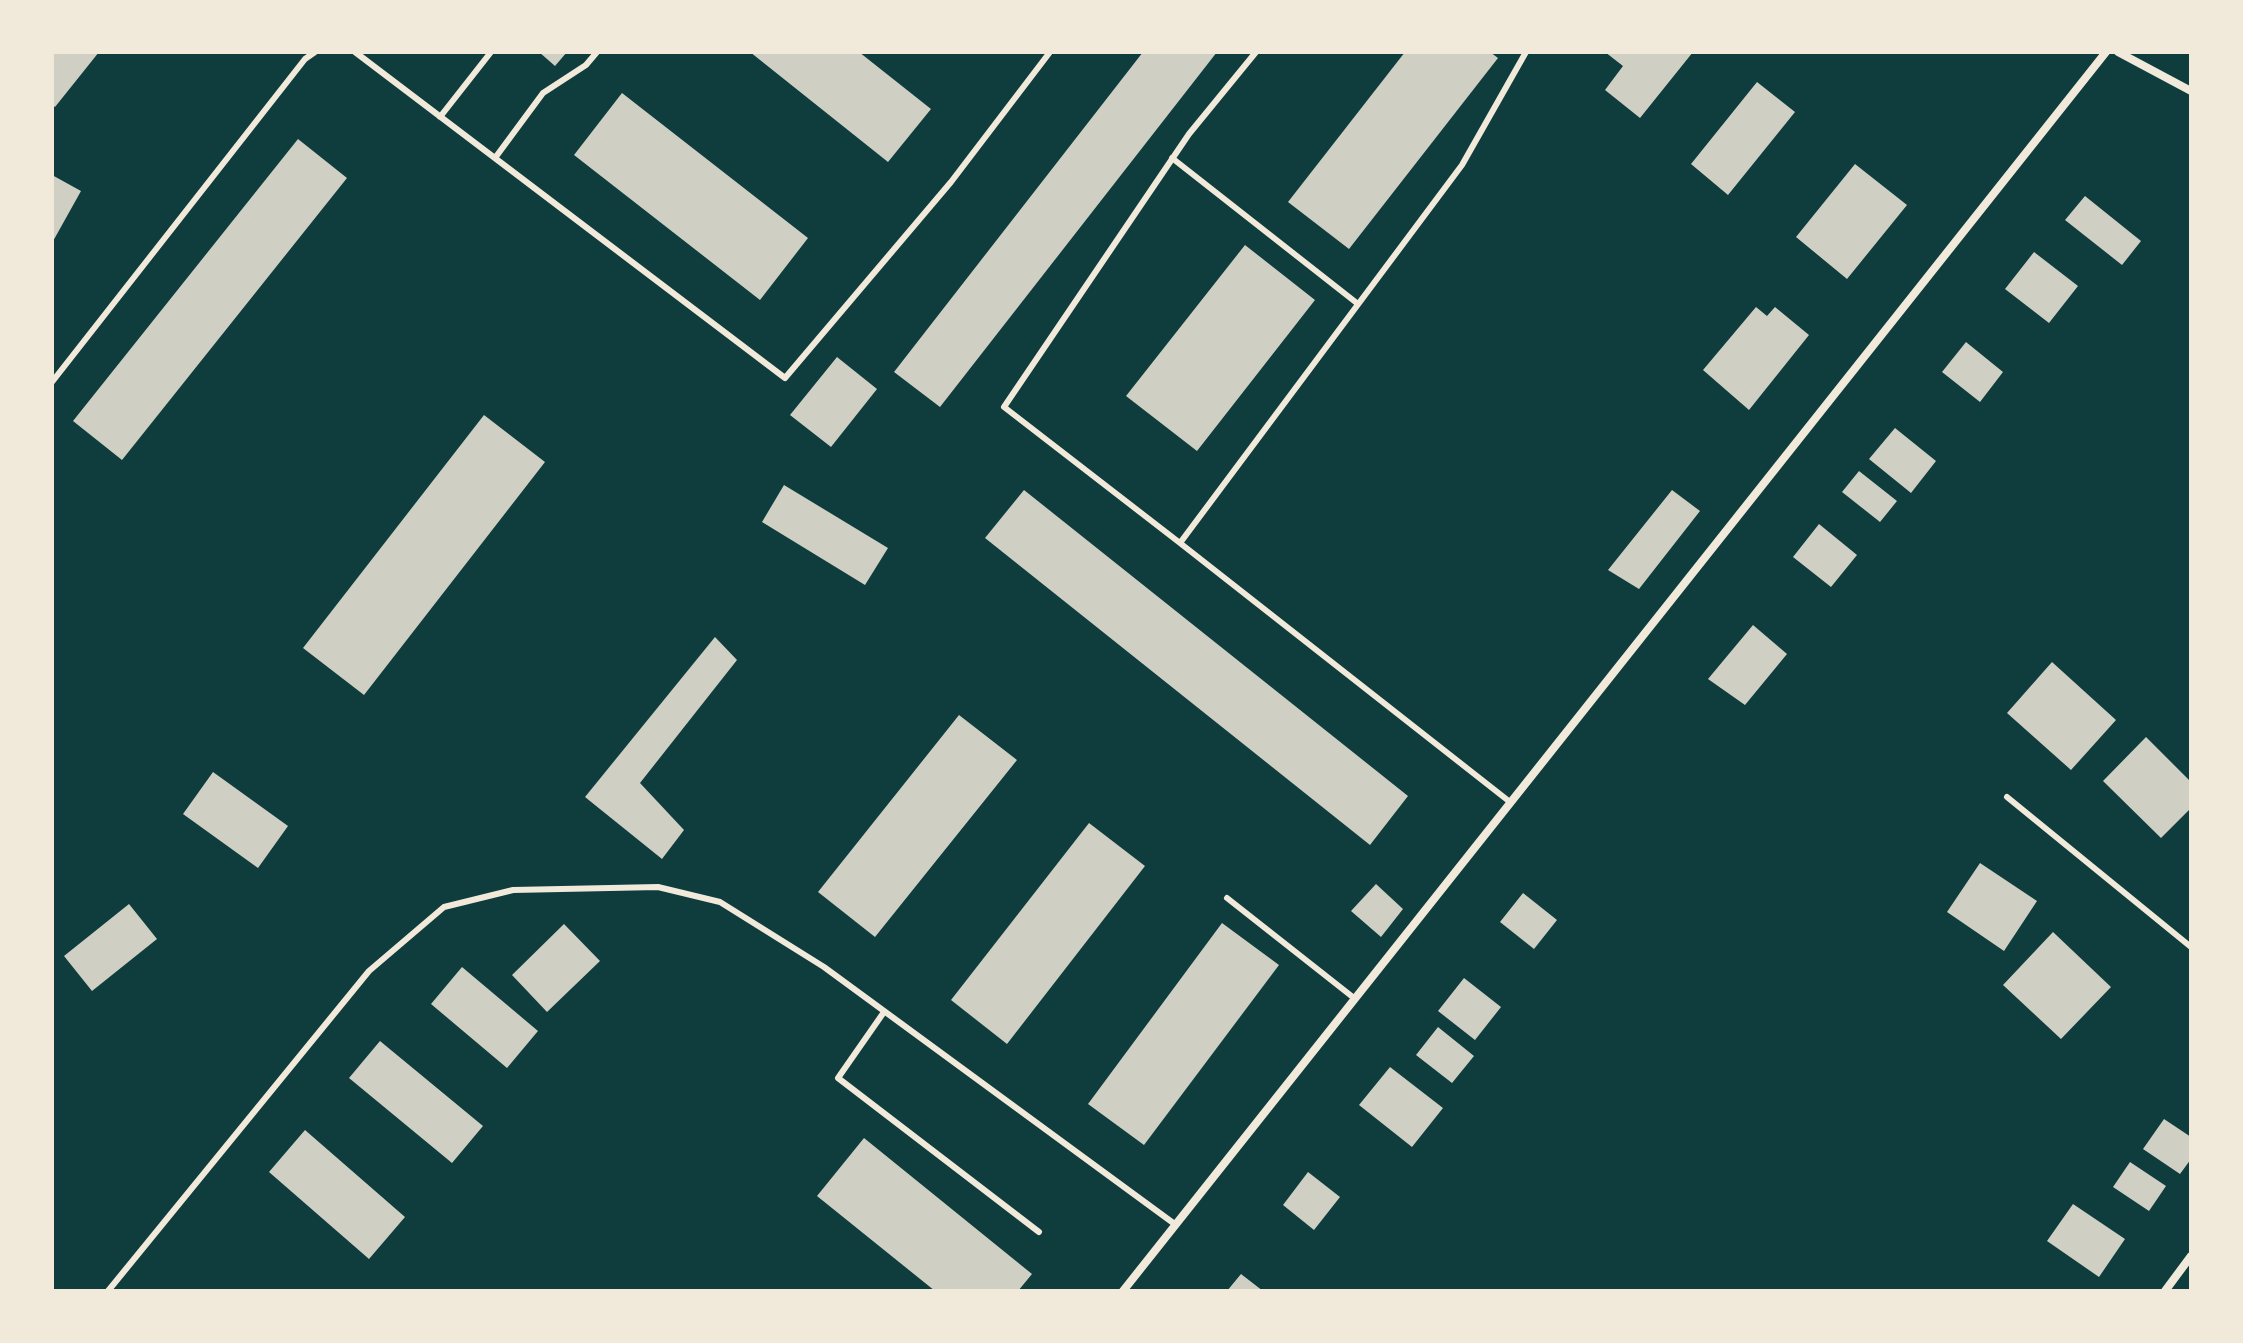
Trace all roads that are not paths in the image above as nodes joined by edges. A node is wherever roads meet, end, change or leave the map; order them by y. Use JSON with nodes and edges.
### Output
{"nodes":[{"id":1,"x":315,"y":52,"type":"edge"},
{"id":2,"x":355,"y":52,"type":"edge"},
{"id":3,"x":491,"y":52,"type":"edge"},
{"id":4,"x":597,"y":52,"type":"edge"},
{"id":5,"x":1050,"y":52,"type":"edge"},
{"id":6,"x":1256,"y":52,"type":"edge"},
{"id":7,"x":1526,"y":52,"type":"edge"},
{"id":8,"x":2106,"y":52,"type":"edge"},
{"id":9,"x":2118,"y":52,"type":"edge"},
{"id":10,"x":2191,"y":91,"type":"edge"},
{"id":11,"x":440,"y":117,"type":"junction"},
{"id":12,"x":495,"y":158,"type":"junction"},
{"id":13,"x":1172,"y":158,"type":"junction"},
{"id":14,"x":1358,"y":304,"type":"junction"},
{"id":15,"x":52,"y":382,"type":"edge"},
{"id":16,"x":1180,"y":543,"type":"junction"},
{"id":17,"x":2007,"y":797,"type":"dead end"},
{"id":18,"x":1510,"y":802,"type":"junction"},
{"id":19,"x":1227,"y":898,"type":"dead end"},
{"id":20,"x":2191,"y":947,"type":"edge"},
{"id":21,"x":1354,"y":998,"type":"junction"},
{"id":22,"x":884,"y":1012,"type":"junction"},
{"id":23,"x":1176,"y":1225,"type":"junction"},
{"id":24,"x":1039,"y":1232,"type":"dead end"},
{"id":25,"x":2191,"y":1256,"type":"edge"},
{"id":26,"x":108,"y":1291,"type":"edge"},
{"id":27,"x":1123,"y":1291,"type":"edge"},
{"id":28,"x":2165,"y":1291,"type":"edge"}],
"edges":[{"from":1,"to":15,"type":"lane"},
{"from":2,"to":11,"type":"lane"},
{"from":3,"to":11,"type":"lane"},
{"from":4,"to":12,"type":"lane"},
{"from":5,"to":12,"type":"lane"},
{"from":6,"to":13,"type":"lane"},
{"from":7,"to":14,"type":"lane"},
{"from":8,"to":18,"type":"street"},
{"from":9,"to":10,"type":"street"},
{"from":11,"to":12,"type":"lane"},
{"from":13,"to":14,"type":"lane"},
{"from":13,"to":16,"type":"lane"},
{"from":14,"to":16,"type":"lane"},
{"from":16,"to":18,"type":"lane"},
{"from":17,"to":20,"type":"lane"},
{"from":18,"to":21,"type":"street"},
{"from":19,"to":21,"type":"lane"},
{"from":21,"to":23,"type":"street"},
{"from":22,"to":23,"type":"lane"},
{"from":22,"to":24,"type":"lane"},
{"from":22,"to":26,"type":"lane"},
{"from":23,"to":27,"type":"street"},
{"from":25,"to":28,"type":"street"}]}
